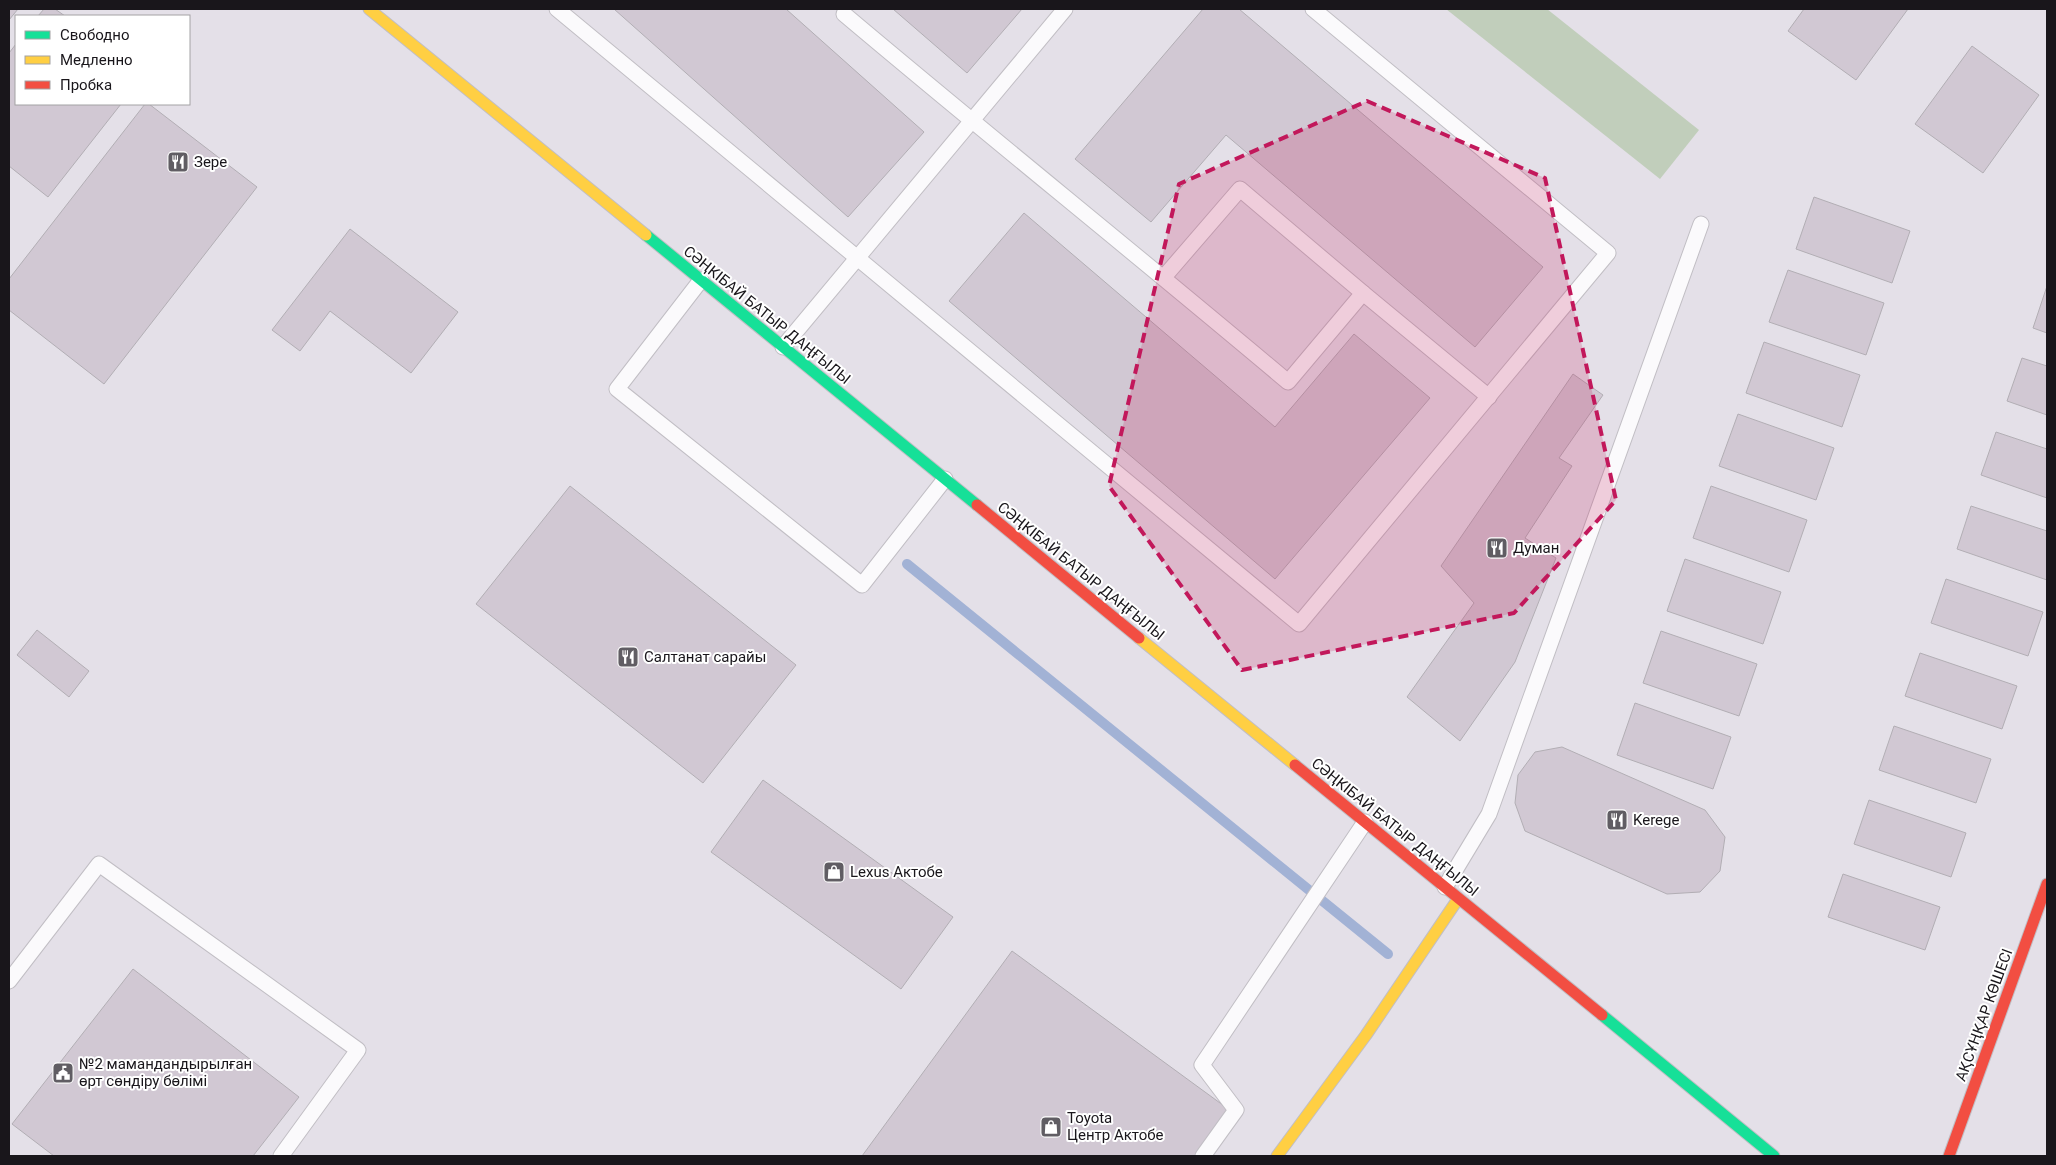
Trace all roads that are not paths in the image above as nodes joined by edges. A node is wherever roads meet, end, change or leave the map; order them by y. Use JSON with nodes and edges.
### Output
{"nodes":[{"id":1,"x":369,"y":9,"type":"edge"},
{"id":2,"x":557,"y":9,"type":"edge"},
{"id":3,"x":1065,"y":9,"type":"edge"},
{"id":4,"x":1313,"y":9,"type":"edge"},
{"id":5,"x":843,"y":11,"type":"edge"},
{"id":6,"x":971,"y":121,"type":"junction"},
{"id":7,"x":1701,"y":224,"type":"dead end"},
{"id":8,"x":857,"y":258,"type":"junction"},
{"id":9,"x":1164,"y":277,"type":"junction"},
{"id":10,"x":700,"y":280,"type":"junction"},
{"id":11,"x":1363,"y":294,"type":"junction"},
{"id":12,"x":783,"y":347,"type":"junction"},
{"id":13,"x":1489,"y":397,"type":"junction"},
{"id":14,"x":945,"y":479,"type":"junction"},
{"id":15,"x":1365,"y":822,"type":"junction"},
{"id":16,"x":2047,"y":884,"type":"edge"},
{"id":17,"x":1445,"y":887,"type":"junction"},
{"id":18,"x":1458,"y":899,"type":"junction"},
{"id":19,"x":9,"y":981,"type":"edge"},
{"id":20,"x":281,"y":1156,"type":"edge"},
{"id":21,"x":1203,"y":1156,"type":"edge"},
{"id":22,"x":1277,"y":1156,"type":"edge"},
{"id":23,"x":1774,"y":1156,"type":"edge"},
{"id":24,"x":1949,"y":1156,"type":"edge"}],
"edges":[{"from":1,"to":10,"type":"main road","name":"СӘҢКІБАЙ БАТЫР ДАҢҒЫЛЫ"},
{"from":2,"to":8,"type":"lane"},
{"from":3,"to":6,"type":"lane"},
{"from":4,"to":13,"type":"lane"},
{"from":5,"to":6,"type":"lane"},
{"from":6,"to":8,"type":"lane"},
{"from":6,"to":9,"type":"lane"},
{"from":7,"to":17,"type":"lane"},
{"from":8,"to":12,"type":"lane"},
{"from":8,"to":13,"type":"lane"},
{"from":9,"to":11,"type":"lane"},
{"from":9,"to":11,"type":"lane"},
{"from":10,"to":12,"type":"main road","name":"СӘҢКІБАЙ БАТЫР ДАҢҒЫЛЫ"},
{"from":10,"to":14,"type":"lane"},
{"from":11,"to":13,"type":"lane"},
{"from":12,"to":14,"type":"main road","name":"СӘҢКІБАЙ БАТЫР ДАҢҒЫЛЫ"},
{"from":14,"to":15,"type":"main road","name":"СӘҢКІБАЙ БАТЫР ДАҢҒЫЛЫ"},
{"from":15,"to":17,"type":"main road","name":"СӘҢКІБАЙ БАТЫР ДАҢҒЫЛЫ"},
{"from":15,"to":21,"type":"lane"},
{"from":16,"to":24,"type":"main road","name":"АҚСҰҢҚАР КӨШЕСІ"},
{"from":17,"to":18,"type":"main road","name":"СӘҢКІБАЙ БАТЫР ДАҢҒЫЛЫ"},
{"from":18,"to":22,"type":"main road"},
{"from":18,"to":23,"type":"main road","name":"СӘҢКІБАЙ БАТЫР ДАҢҒЫЛЫ"},
{"from":19,"to":20,"type":"lane"}]}
